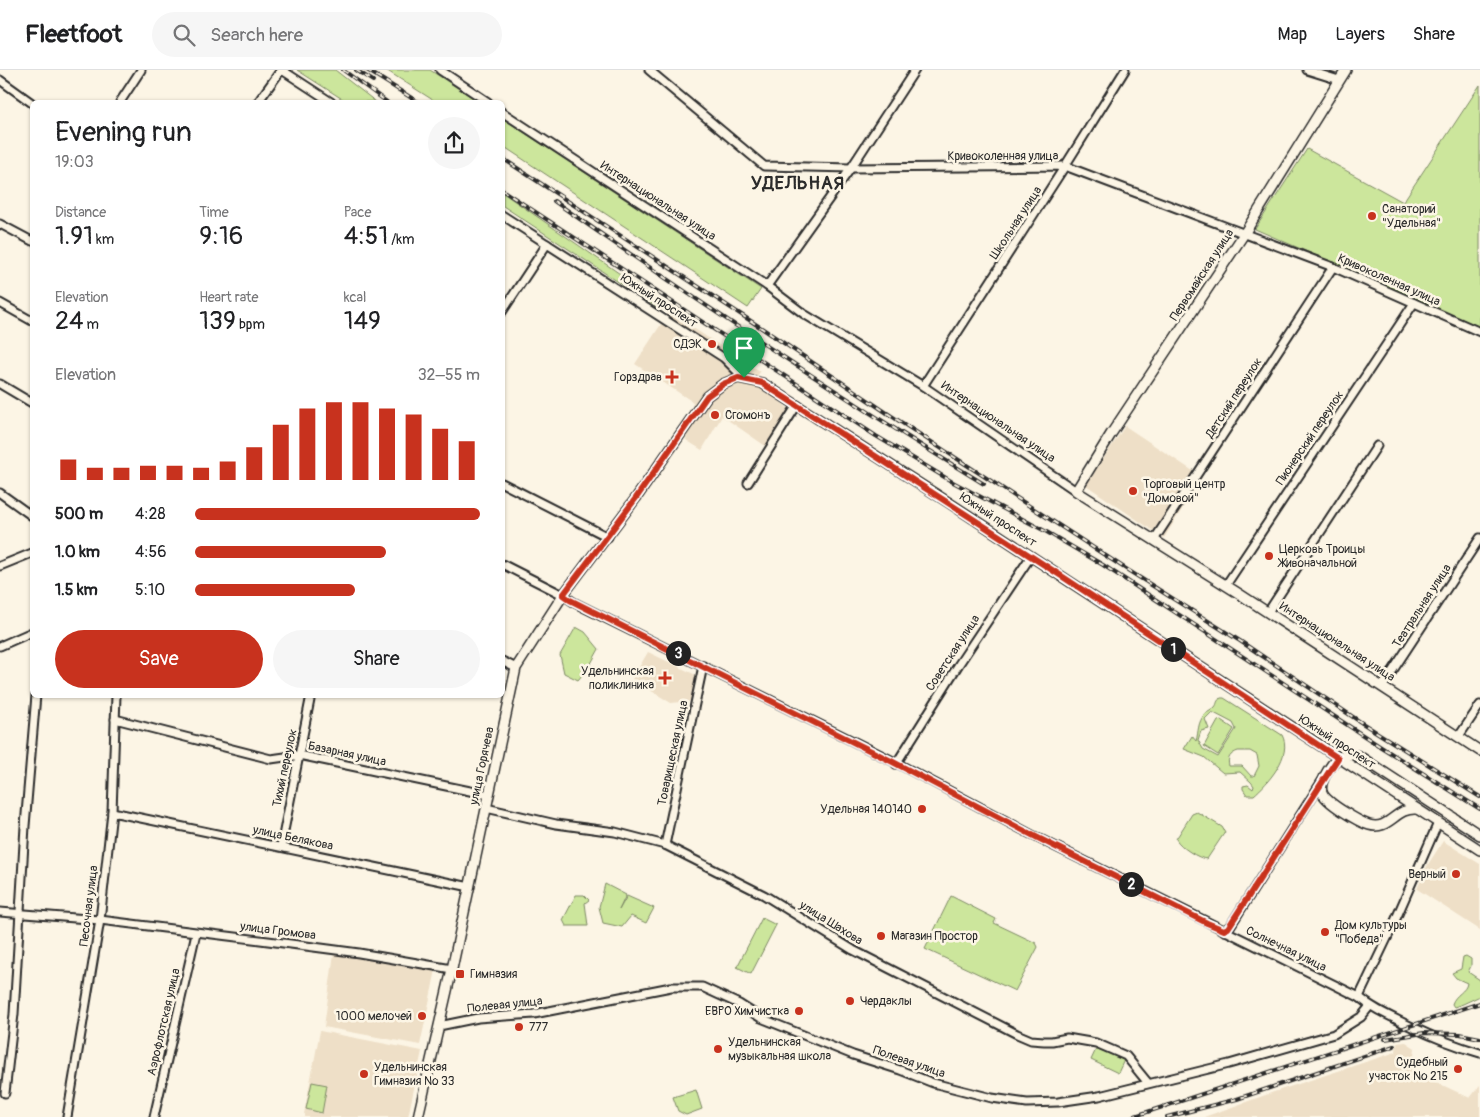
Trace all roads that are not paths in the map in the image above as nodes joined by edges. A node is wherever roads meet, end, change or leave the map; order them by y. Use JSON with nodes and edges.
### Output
{"nodes":[{"id":1,"x":141,"y":70,"type":"edge"},
{"id":2,"x":282,"y":70,"type":"edge"},
{"id":3,"x":440,"y":70,"type":"edge"},
{"id":4,"x":649,"y":70,"type":"edge"},
{"id":5,"x":915,"y":70,"type":"edge"},
{"id":6,"x":1125,"y":70,"type":"edge"},
{"id":7,"x":1307,"y":70,"type":"edge"},
{"id":8,"x":1346,"y":70,"type":"edge"},
{"id":9,"x":0,"y":80,"type":"edge"},
{"id":10,"x":1339,"y":80,"type":"junction"},
{"id":11,"x":121,"y":100,"type":"edge"},
{"id":12,"x":260,"y":100,"type":"edge"},
{"id":13,"x":328,"y":100,"type":"edge"},
{"id":14,"x":485,"y":100,"type":"edge"},
{"id":15,"x":30,"y":102,"type":"edge"},
{"id":16,"x":505,"y":114,"type":"edge"},
{"id":17,"x":1065,"y":166,"type":"junction"},
{"id":18,"x":851,"y":168,"type":"junction"},
{"id":19,"x":505,"y":217,"type":"edge"},
{"id":20,"x":0,"y":224,"type":"edge"},
{"id":21,"x":1244,"y":234,"type":"junction"},
{"id":22,"x":30,"y":240,"type":"edge"},
{"id":23,"x":547,"y":244,"type":"junction"},
{"id":24,"x":1333,"y":267,"type":"junction"},
{"id":25,"x":766,"y":286,"type":"junction"},
{"id":26,"x":0,"y":303,"type":"edge"},
{"id":27,"x":1414,"y":303,"type":"junction"},
{"id":28,"x":505,"y":307,"type":"edge"},
{"id":29,"x":30,"y":320,"type":"edge"},
{"id":30,"x":1480,"y":332,"type":"edge"},
{"id":31,"x":744,"y":378,"type":"junction"},
{"id":32,"x":0,"y":384,"type":"edge"},
{"id":33,"x":923,"y":386,"type":"junction"},
{"id":34,"x":30,"y":402,"type":"edge"},
{"id":35,"x":797,"y":405,"type":"junction"},
{"id":36,"x":1377,"y":446,"type":"dead end"},
{"id":37,"x":748,"y":484,"type":"dead end"},
{"id":38,"x":505,"y":485,"type":"edge"},
{"id":39,"x":1076,"y":491,"type":"junction"},
{"id":40,"x":0,"y":493,"type":"edge"},
{"id":41,"x":30,"y":515,"type":"edge"},
{"id":42,"x":608,"y":537,"type":"junction"},
{"id":43,"x":1480,"y":538,"type":"edge"},
{"id":44,"x":1154,"y":540,"type":"junction"},
{"id":45,"x":30,"y":554,"type":"edge"},
{"id":46,"x":1031,"y":556,"type":"junction"},
{"id":47,"x":0,"y":566,"type":"edge"},
{"id":48,"x":505,"y":566,"type":"edge"},
{"id":49,"x":1226,"y":585,"type":"junction"},
{"id":50,"x":563,"y":595,"type":"junction"},
{"id":51,"x":1268,"y":612,"type":"junction"},
{"id":52,"x":30,"y":633,"type":"edge"},
{"id":53,"x":0,"y":646,"type":"edge"},
{"id":54,"x":505,"y":662,"type":"edge"},
{"id":55,"x":703,"y":666,"type":"junction"},
{"id":56,"x":516,"y":668,"type":"junction"},
{"id":57,"x":1382,"y":687,"type":"junction"},
{"id":58,"x":36,"y":698,"type":"edge"},
{"id":59,"x":116,"y":698,"type":"edge"},
{"id":60,"x":310,"y":698,"type":"edge"},
{"id":61,"x":1480,"y":705,"type":"edge"},
{"id":62,"x":115,"y":719,"type":"junction"},
{"id":63,"x":1459,"y":736,"type":"junction"},
{"id":64,"x":1480,"y":750,"type":"edge"},
{"id":65,"x":299,"y":755,"type":"junction"},
{"id":66,"x":1338,"y":758,"type":"junction"},
{"id":67,"x":896,"y":764,"type":"junction"},
{"id":68,"x":1323,"y":779,"type":"junction"},
{"id":69,"x":1391,"y":792,"type":"junction"},
{"id":70,"x":489,"y":795,"type":"junction"},
{"id":71,"x":486,"y":808,"type":"junction"},
{"id":72,"x":1417,"y":809,"type":"junction"},
{"id":73,"x":112,"y":812,"type":"junction"},
{"id":74,"x":1395,"y":816,"type":"junction"},
{"id":75,"x":1438,"y":823,"type":"junction"},
{"id":76,"x":1480,"y":835,"type":"edge"},
{"id":77,"x":665,"y":845,"type":"junction"},
{"id":78,"x":280,"y":846,"type":"junction"},
{"id":79,"x":1480,"y":850,"type":"edge"},
{"id":80,"x":470,"y":887,"type":"junction"},
{"id":81,"x":0,"y":912,"type":"edge"},
{"id":82,"x":21,"y":915,"type":"junction"},
{"id":83,"x":100,"y":920,"type":"junction"},
{"id":84,"x":1224,"y":930,"type":"junction"},
{"id":85,"x":196,"y":933,"type":"junction"},
{"id":86,"x":452,"y":969,"type":"junction"},
{"id":87,"x":1358,"y":997,"type":"junction"},
{"id":88,"x":1370,"y":1006,"type":"junction"},
{"id":89,"x":439,"y":1026,"type":"junction"},
{"id":90,"x":1480,"y":1053,"type":"edge"},
{"id":91,"x":1148,"y":1083,"type":"junction"},
{"id":92,"x":5,"y":1094,"type":"dead end"},
{"id":93,"x":67,"y":1117,"type":"edge"},
{"id":94,"x":154,"y":1117,"type":"edge"},
{"id":95,"x":418,"y":1117,"type":"edge"}],
"edges":[{"from":1,"to":11,"type":"street"},
{"from":2,"to":12,"type":"street"},
{"from":2,"to":13,"type":"street"},
{"from":3,"to":14,"type":"street"},
{"from":4,"to":18,"type":"street","name":"Кривоколенная улица"},
{"from":5,"to":18,"type":"street"},
{"from":6,"to":17,"type":"street","name":"Школьная улица"},
{"from":7,"to":10,"type":"street"},
{"from":8,"to":10,"type":"main road","name":"Первомайская улица"},
{"from":9,"to":15,"type":"street"},
{"from":10,"to":21,"type":"main road","name":"Первомайская улица"},
{"from":16,"to":25,"type":"street","name":"Интернациональная улица"},
{"from":17,"to":18,"type":"street","name":"Кривоколенная улица"},
{"from":17,"to":21,"type":"street","name":"Кривоколенная улица"},
{"from":17,"to":33,"type":"street","name":"Школьная улица"},
{"from":18,"to":25,"type":"street"},
{"from":19,"to":23,"type":"street","name":"Южный проспект"},
{"from":20,"to":22,"type":"street"},
{"from":21,"to":24,"type":"street","name":"Кривоколенная улица"},
{"from":21,"to":39,"type":"main road","name":"Первомайская улица"},
{"from":23,"to":28,"type":"street"},
{"from":23,"to":31,"type":"street","name":"Южный проспект"},
{"from":24,"to":27,"type":"street","name":"Кривоколенная улица"},
{"from":24,"to":44,"type":"street","name":"Детский переулок"},
{"from":25,"to":33,"type":"street","name":"Интернациональная улица"},
{"from":26,"to":29,"type":"street"},
{"from":27,"to":30,"type":"street","name":"Кривоколенная улица"},
{"from":27,"to":49,"type":"street","name":"Пионерский переулок"},
{"from":31,"to":35,"type":"main road","name":"Южный проспект"},
{"from":31,"to":42,"type":"main road","name":"улица Горячева"},
{"from":32,"to":34,"type":"street"},
{"from":33,"to":39,"type":"street","name":"Интернациональная улица"},
{"from":35,"to":37,"type":"street"},
{"from":35,"to":46,"type":"main road","name":"Южный проспект"},
{"from":36,"to":51,"type":"street"},
{"from":38,"to":42,"type":"street"},
{"from":39,"to":44,"type":"main road","name":"Интернациональная улица"},
{"from":40,"to":41,"type":"street"},
{"from":42,"to":50,"type":"main road","name":"улица Горячева"},
{"from":43,"to":57,"type":"street","name":"Театральная улица"},
{"from":44,"to":49,"type":"main road","name":"Интернациональная улица"},
{"from":45,"to":47,"type":"street"},
{"from":46,"to":66,"type":"main road","name":"Южный проспект"},
{"from":46,"to":67,"type":"street","name":"Советская улица"},
{"from":48,"to":50,"type":"street","name":"Солнечная улица"},
{"from":49,"to":51,"type":"main road","name":"Интернациональная улица"},
{"from":50,"to":55,"type":"street","name":"Солнечная улица"},
{"from":50,"to":56,"type":"main road","name":"улица Горячева"},
{"from":51,"to":57,"type":"main road","name":"Интернациональная улица"},
{"from":52,"to":53,"type":"street"},
{"from":54,"to":56,"type":"street"},
{"from":55,"to":67,"type":"street","name":"Солнечная улица"},
{"from":55,"to":77,"type":"street","name":"Товарищеская улица"},
{"from":56,"to":70,"type":"main road","name":"улица Горячева"},
{"from":57,"to":63,"type":"main road","name":"Интернациональная улица"},
{"from":58,"to":82,"type":"street"},
{"from":59,"to":62,"type":"street","name":"Песочная улица"},
{"from":60,"to":65,"type":"street","name":"Тихий переулок"},
{"from":61,"to":63,"type":"street"},
{"from":62,"to":65,"type":"street","name":"Базарная улица"},
{"from":62,"to":73,"type":"street","name":"Песочная улица"},
{"from":63,"to":64,"type":"main road","name":"Интернациональная улица"},
{"from":65,"to":70,"type":"street","name":"Базарная улица"},
{"from":65,"to":78,"type":"street","name":"Тихий переулок"},
{"from":66,"to":68,"type":"main road"},
{"from":66,"to":69,"type":"main road","name":"Южный проспект"},
{"from":66,"to":76,"type":"main road"},
{"from":67,"to":84,"type":"street","name":"Солнечная улица"},
{"from":68,"to":74,"type":"main road"},
{"from":68,"to":84,"type":"street"},
{"from":69,"to":72,"type":"main road","name":"Южный проспект"},
{"from":69,"to":74,"type":"main road"},
{"from":70,"to":71,"type":"main road","name":"улица Горячева"},
{"from":71,"to":77,"type":"street","name":"улица Шахова"},
{"from":71,"to":80,"type":"main road","name":"улица Горячева"},
{"from":72,"to":74,"type":"main road"},
{"from":72,"to":75,"type":"main road","name":"Южный проспект"},
{"from":73,"to":78,"type":"street","name":"улица Белякова"},
{"from":73,"to":83,"type":"street","name":"Песочная улица"},
{"from":75,"to":79,"type":"main road","name":"Южный проспект"},
{"from":75,"to":87,"type":"street"},
{"from":77,"to":91,"type":"street","name":"улица Шахова"},
{"from":78,"to":80,"type":"street","name":"улица Белякова"},
{"from":80,"to":86,"type":"main road","name":"улица Горячева"},
{"from":81,"to":82,"type":"street","name":"улица Громова"},
{"from":82,"to":83,"type":"street","name":"улица Громова"},
{"from":82,"to":92,"type":"street"},
{"from":83,"to":85,"type":"street","name":"улица Громова"},
{"from":83,"to":93,"type":"street","name":"Песочная улица"},
{"from":84,"to":87,"type":"street","name":"Солнечная улица"},
{"from":85,"to":86,"type":"street","name":"улица Громова"},
{"from":85,"to":94,"type":"street","name":"Аэрофлотская улица"},
{"from":86,"to":89,"type":"main road","name":"улица Горячева"},
{"from":87,"to":88,"type":"street","name":"Солнечная улица"},
{"from":88,"to":90,"type":"street","name":"Солнечная улица"},
{"from":88,"to":91,"type":"street","name":"Полевая улица"},
{"from":89,"to":91,"type":"street","name":"Полевая улица"},
{"from":89,"to":95,"type":"main road","name":"улица Горячева"}]}
